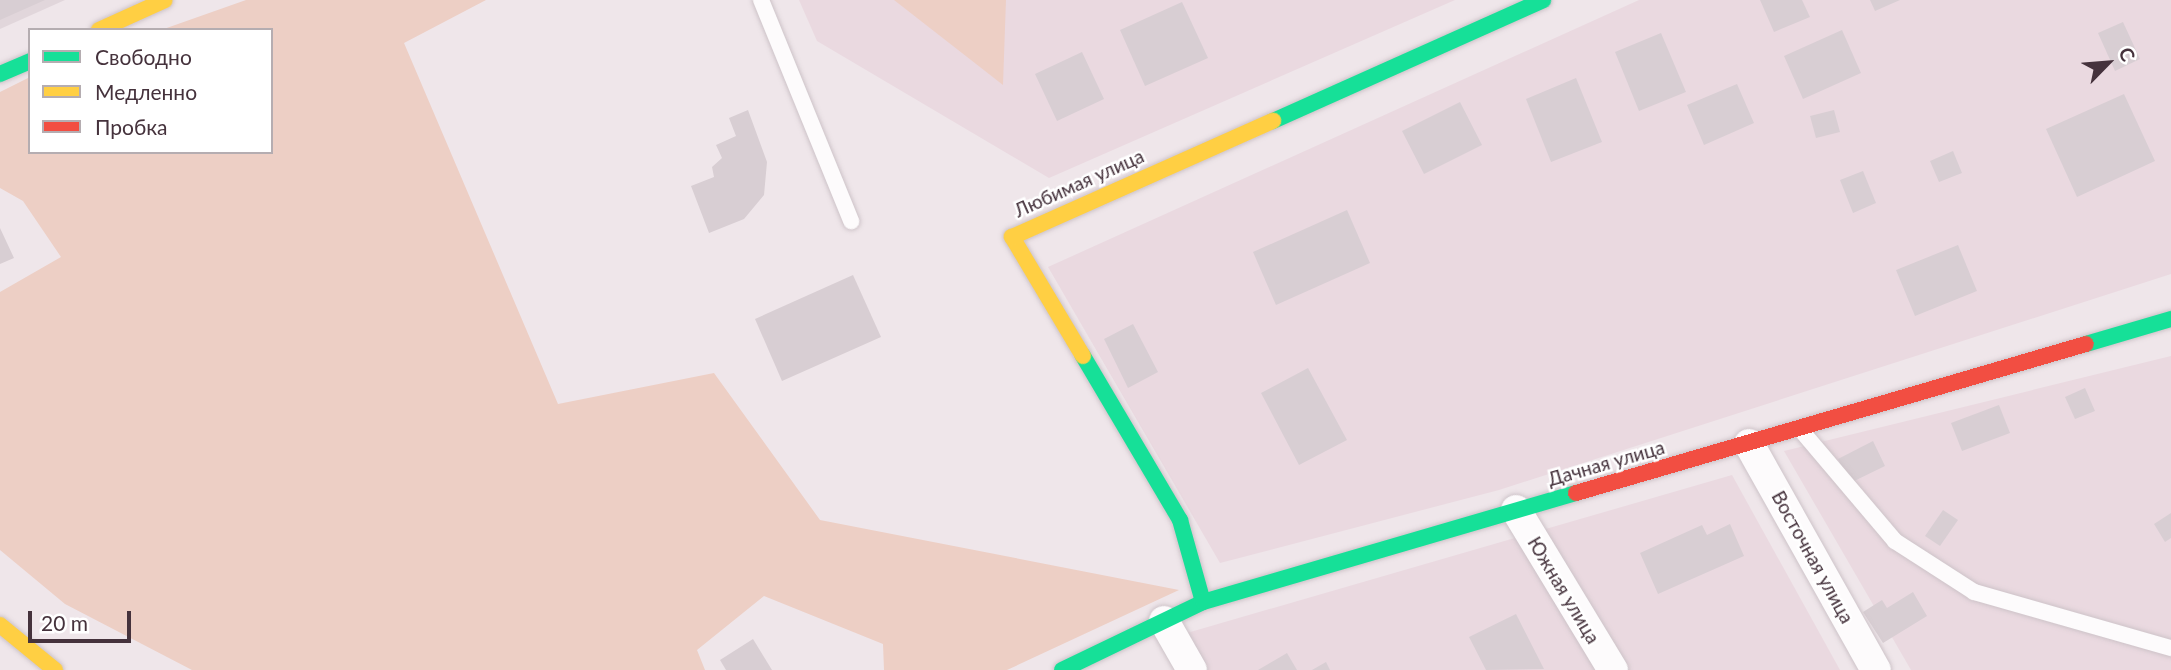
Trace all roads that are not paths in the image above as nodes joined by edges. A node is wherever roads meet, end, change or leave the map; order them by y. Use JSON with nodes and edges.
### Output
{"nodes":[{"id":1,"x":164,"y":0,"type":"edge"},
{"id":2,"x":761,"y":0,"type":"edge"},
{"id":3,"x":1543,"y":0,"type":"edge"},
{"id":4,"x":103,"y":28,"type":"edge"},
{"id":5,"x":28,"y":62,"type":"edge"},
{"id":6,"x":0,"y":74,"type":"edge"},
{"id":7,"x":851,"y":221,"type":"dead end"},
{"id":8,"x":2171,"y":319,"type":"edge"},
{"id":9,"x":1800,"y":429,"type":"junction"},
{"id":10,"x":1749,"y":444,"type":"junction"},
{"id":11,"x":1516,"y":510,"type":"junction"},
{"id":12,"x":1203,"y":602,"type":"junction"},
{"id":13,"x":1164,"y":621,"type":"junction"},
{"id":14,"x":0,"y":625,"type":"edge"},
{"id":15,"x":2171,"y":648,"type":"edge"},
{"id":16,"x":55,"y":670,"type":"edge"},
{"id":17,"x":1062,"y":670,"type":"edge"},
{"id":18,"x":1192,"y":670,"type":"edge"},
{"id":19,"x":1613,"y":670,"type":"edge"},
{"id":20,"x":1876,"y":670,"type":"edge"}],
"edges":[{"from":1,"to":4,"type":"street"},
{"from":2,"to":7,"type":"lane"},
{"from":3,"to":12,"type":"street","name":"Любимая улица"},
{"from":5,"to":6,"type":"street"},
{"from":8,"to":9,"type":"street","name":"Дачная улица"},
{"from":9,"to":10,"type":"street","name":"Дачная улица"},
{"from":9,"to":15,"type":"lane"},
{"from":10,"to":11,"type":"street","name":"Дачная улица"},
{"from":10,"to":20,"type":"street","name":"Восточная улица"},
{"from":11,"to":12,"type":"street","name":"Дачная улица"},
{"from":11,"to":19,"type":"street","name":"Южная улица"},
{"from":12,"to":13,"type":"street","name":"Дачная улица"},
{"from":13,"to":17,"type":"street","name":"Дачная улица"},
{"from":13,"to":18,"type":"street"},
{"from":14,"to":16,"type":"street"}]}
